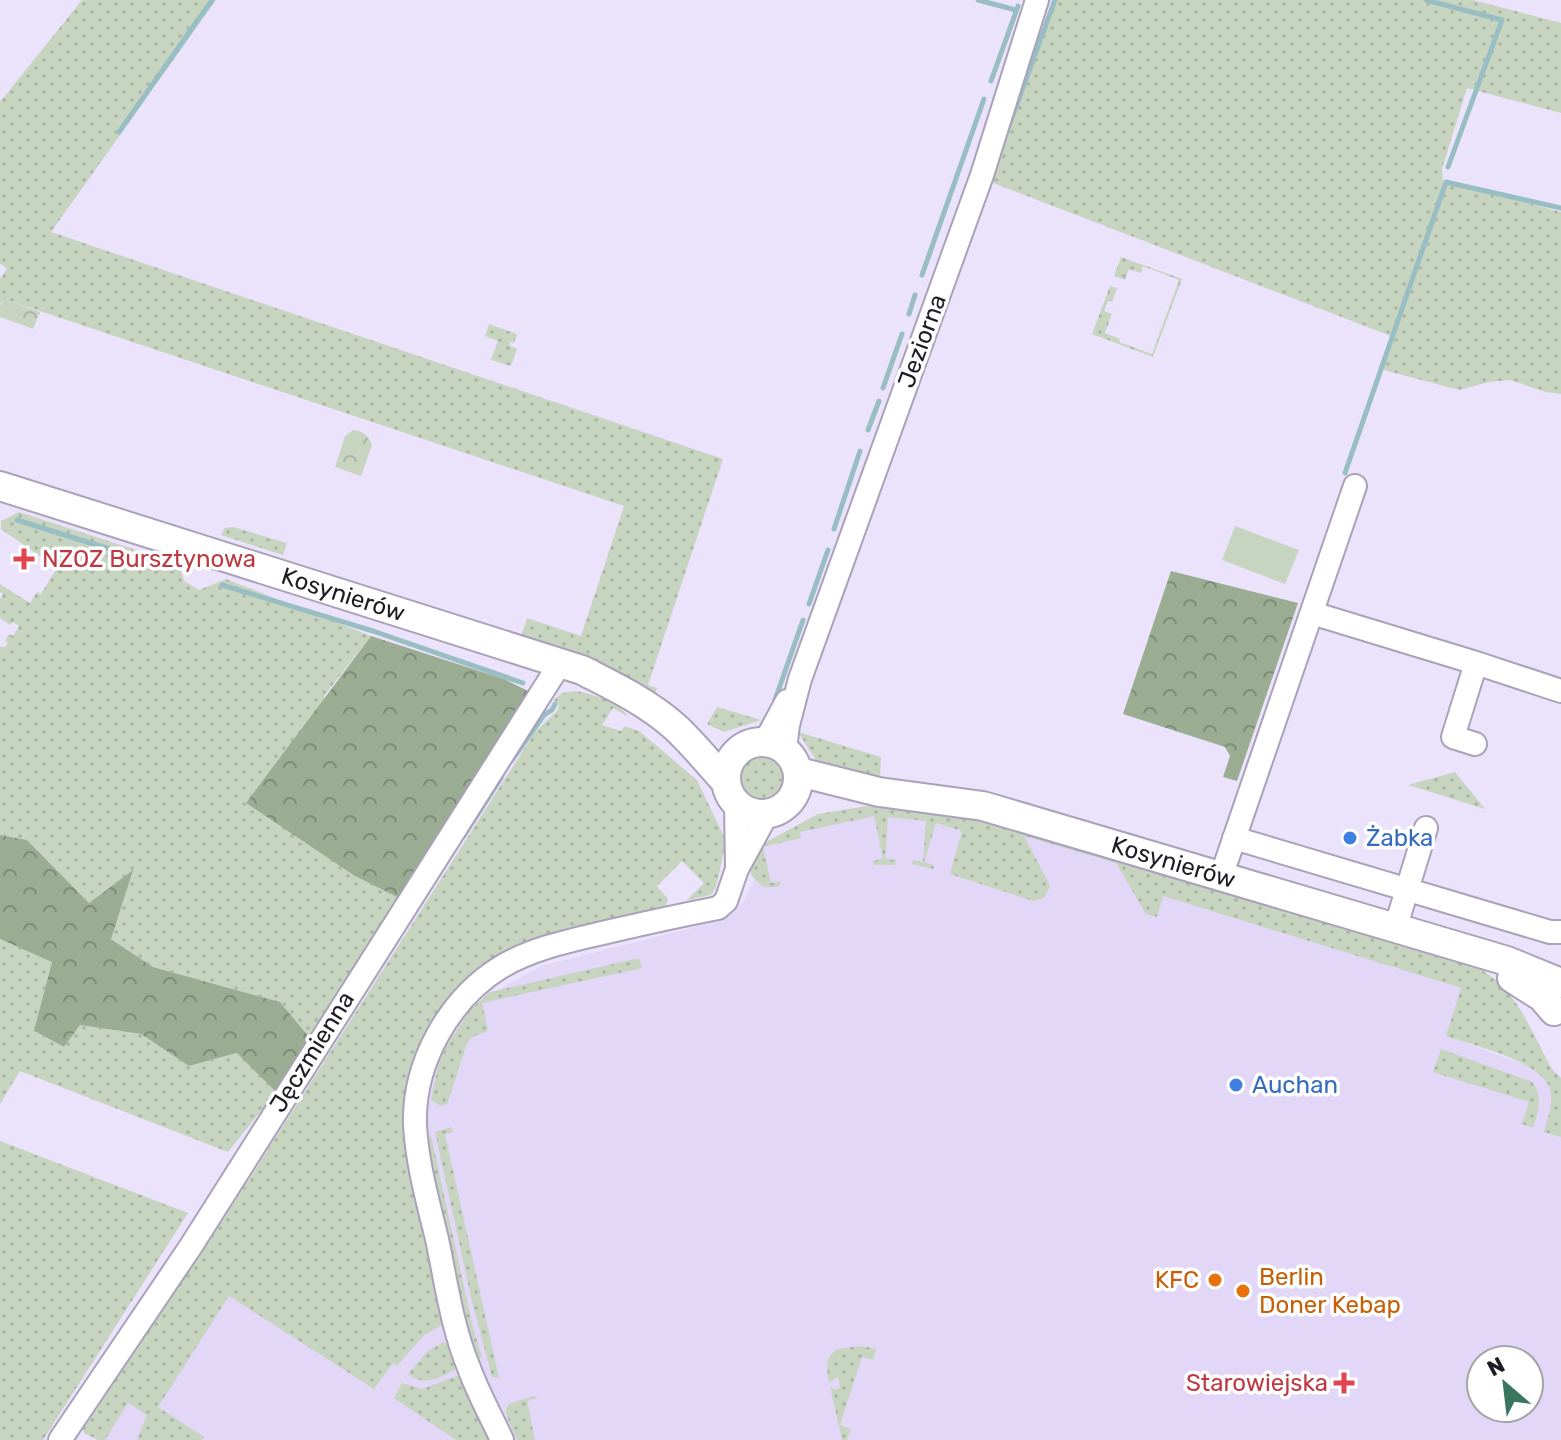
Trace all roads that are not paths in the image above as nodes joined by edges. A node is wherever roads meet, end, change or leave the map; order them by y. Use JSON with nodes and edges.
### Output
{"nodes":[{"id":1,"x":1037,"y":0,"type":"edge"},
{"id":2,"x":1355,"y":486,"type":"dead end"},
{"id":3,"x":1,"y":487,"type":"edge"},
{"id":4,"x":1312,"y":613,"type":"junction"},
{"id":5,"x":561,"y":662,"type":"junction"},
{"id":6,"x":1476,"y":663,"type":"junction"},
{"id":7,"x":1561,"y":691,"type":"edge"},
{"id":8,"x":675,"y":727,"type":"junction"},
{"id":9,"x":1475,"y":744,"type":"dead end"},
{"id":10,"x":736,"y":753,"type":"junction"},
{"id":11,"x":783,"y":754,"type":"junction"},
{"id":12,"x":879,"y":792,"type":"junction"},
{"id":13,"x":731,"y":793,"type":"junction"},
{"id":14,"x":779,"y":808,"type":"junction"},
{"id":15,"x":1426,"y":828,"type":"dead end"},
{"id":16,"x":1234,"y":838,"type":"junction"},
{"id":17,"x":737,"y":869,"type":"junction"},
{"id":18,"x":1221,"y":877,"type":"junction"},
{"id":19,"x":1407,"y":890,"type":"junction"},
{"id":20,"x":1395,"y":929,"type":"junction"},
{"id":21,"x":1561,"y":932,"type":"edge"},
{"id":22,"x":1463,"y":949,"type":"junction"},
{"id":23,"x":1561,"y":983,"type":"edge"},
{"id":24,"x":1559,"y":1014,"type":"edge"},
{"id":25,"x":70,"y":1436,"type":"edge"},
{"id":26,"x":502,"y":1440,"type":"edge"}],
"edges":[{"from":1,"to":11,"type":"street","name":"Jeziorna"},
{"from":2,"to":4,"type":"street"},
{"from":3,"to":5,"type":"main road","name":"Kosynierów"},
{"from":4,"to":6,"type":"street"},
{"from":4,"to":16,"type":"street"},
{"from":5,"to":8,"type":"main road","name":"Kosynierów"},
{"from":5,"to":25,"type":"street","name":"Jęczmienna"},
{"from":6,"to":7,"type":"street"},
{"from":6,"to":9,"type":"street"},
{"from":8,"to":10,"type":"main road","name":"Kosynierów"},
{"from":8,"to":13,"type":"main road","name":"Kosynierów"},
{"from":10,"to":11,"type":"main road"},
{"from":10,"to":13,"type":"main road"},
{"from":11,"to":12,"type":"main road","name":"Kosynierów"},
{"from":11,"to":14,"type":"main road"},
{"from":12,"to":14,"type":"main road","name":"Kosynierów"},
{"from":12,"to":18,"type":"main road","name":"Kosynierów"},
{"from":13,"to":14,"type":"main road"},
{"from":13,"to":17,"type":"street"},
{"from":14,"to":17,"type":"street"},
{"from":15,"to":19,"type":"street"},
{"from":16,"to":18,"type":"street"},
{"from":16,"to":19,"type":"street"},
{"from":17,"to":26,"type":"street"},
{"from":18,"to":20,"type":"main road","name":"Kosynierów"},
{"from":19,"to":20,"type":"street"},
{"from":19,"to":21,"type":"street"},
{"from":20,"to":22,"type":"main road","name":"Kosynierów"},
{"from":22,"to":23,"type":"main road","name":"Kosynierów"},
{"from":22,"to":24,"type":"main road","name":"Kosynierów"}]}
